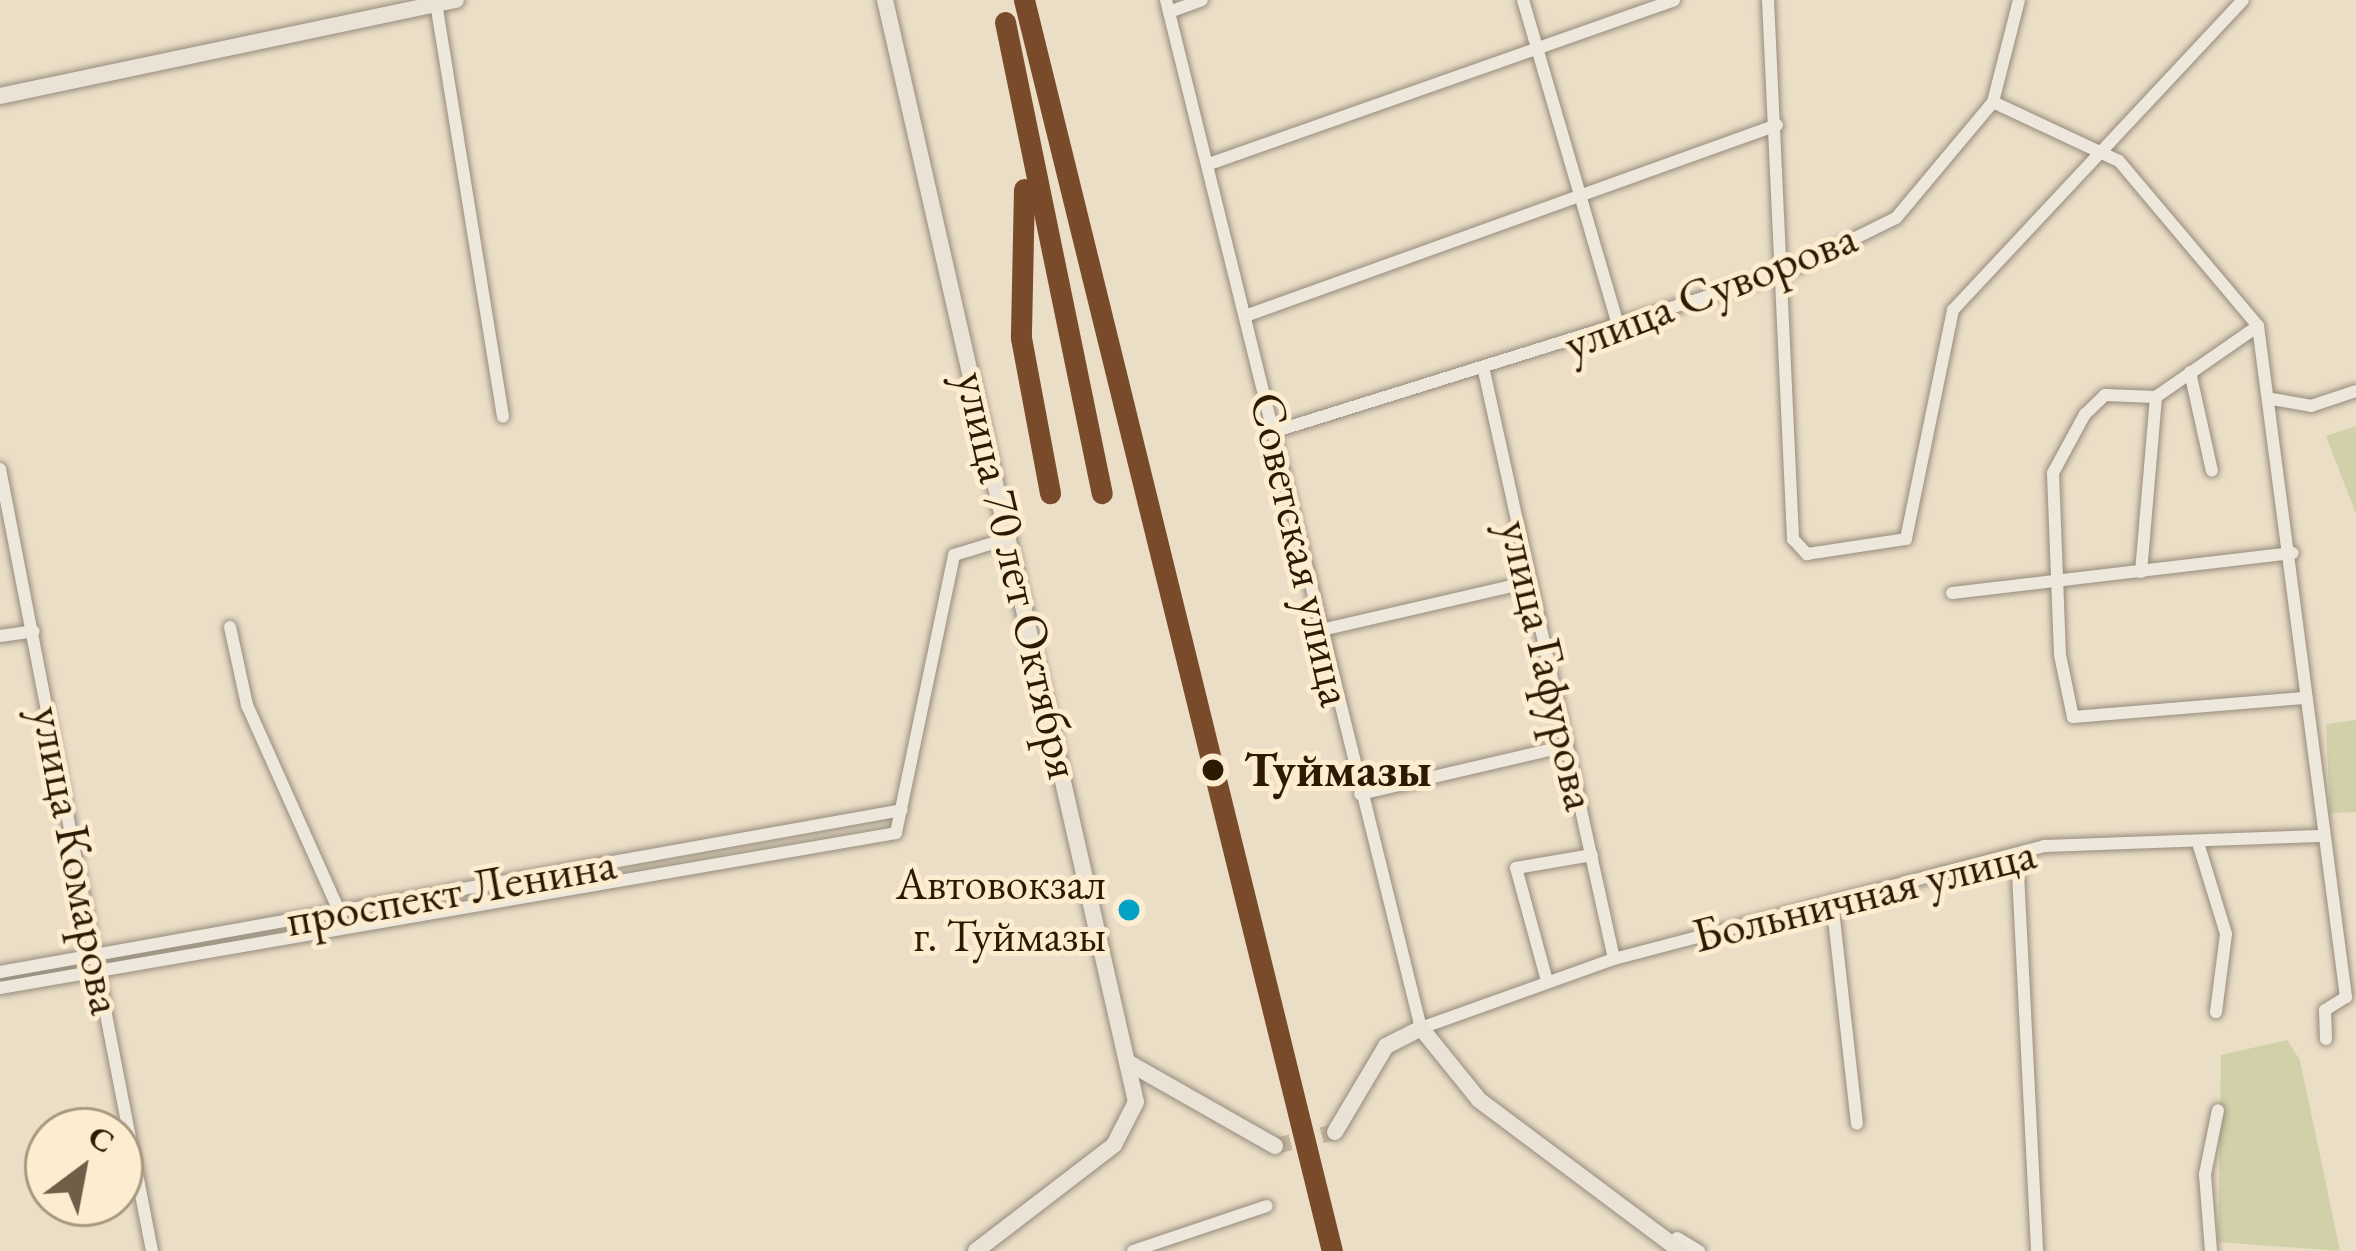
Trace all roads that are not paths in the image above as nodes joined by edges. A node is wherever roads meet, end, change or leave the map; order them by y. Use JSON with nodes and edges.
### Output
{"nodes":[{"id":1,"x":457,"y":0,"type":"edge"},
{"id":2,"x":884,"y":0,"type":"edge"},
{"id":3,"x":1202,"y":0,"type":"edge"},
{"id":4,"x":1523,"y":0,"type":"edge"},
{"id":5,"x":1674,"y":0,"type":"edge"},
{"id":6,"x":1768,"y":0,"type":"edge"},
{"id":7,"x":2020,"y":0,"type":"edge"},
{"id":8,"x":2243,"y":0,"type":"edge"},
{"id":9,"x":436,"y":3,"type":"junction"},
{"id":10,"x":1167,"y":6,"type":"edge"},
{"id":11,"x":1536,"y":47,"type":"junction"},
{"id":12,"x":0,"y":96,"type":"edge"},
{"id":13,"x":1993,"y":102,"type":"junction"},
{"id":14,"x":1777,"y":124,"type":"junction"},
{"id":15,"x":2103,"y":152,"type":"junction"},
{"id":16,"x":1209,"y":164,"type":"junction"},
{"id":17,"x":1580,"y":194,"type":"junction"},
{"id":18,"x":1789,"y":271,"type":"junction"},
{"id":19,"x":1248,"y":315,"type":"junction"},
{"id":20,"x":2258,"y":326,"type":"junction"},
{"id":21,"x":1619,"y":328,"type":"junction"},
{"id":22,"x":1484,"y":371,"type":"junction"},
{"id":23,"x":2190,"y":372,"type":"junction"},
{"id":24,"x":2356,"y":391,"type":"edge"},
{"id":25,"x":2156,"y":397,"type":"junction"},
{"id":26,"x":2272,"y":399,"type":"junction"},
{"id":27,"x":503,"y":417,"type":"dead end"},
{"id":28,"x":1276,"y":431,"type":"junction"},
{"id":29,"x":0,"y":469,"type":"edge"},
{"id":30,"x":2212,"y":471,"type":"dead end"},
{"id":31,"x":1010,"y":538,"type":"junction"},
{"id":32,"x":2293,"y":553,"type":"junction"},
{"id":33,"x":2141,"y":572,"type":"junction"},
{"id":34,"x":1529,"y":582,"type":"junction"},
{"id":35,"x":2054,"y":588,"type":"junction"},
{"id":36,"x":1952,"y":593,"type":"dead end"},
{"id":37,"x":230,"y":627,"type":"dead end"},
{"id":38,"x":34,"y":631,"type":"junction"},
{"id":39,"x":1317,"y":631,"type":"junction"},
{"id":40,"x":0,"y":636,"type":"edge"},
{"id":41,"x":2306,"y":698,"type":"junction"},
{"id":42,"x":1567,"y":746,"type":"junction"},
{"id":43,"x":1360,"y":794,"type":"junction"},
{"id":44,"x":902,"y":810,"type":"junction"},
{"id":45,"x":2319,"y":836,"type":"junction"},
{"id":46,"x":2198,"y":846,"type":"junction"},
{"id":47,"x":2017,"y":854,"type":"junction"},
{"id":48,"x":1592,"y":855,"type":"junction"},
{"id":49,"x":1832,"y":901,"type":"junction"},
{"id":50,"x":340,"y":910,"type":"junction"},
{"id":51,"x":345,"y":928,"type":"junction"},
{"id":52,"x":96,"y":955,"type":"junction"},
{"id":53,"x":1614,"y":959,"type":"junction"},
{"id":54,"x":99,"y":971,"type":"junction"},
{"id":55,"x":0,"y":972,"type":"edge"},
{"id":56,"x":1547,"y":980,"type":"junction"},
{"id":57,"x":0,"y":988,"type":"edge"},
{"id":58,"x":2216,"y":1012,"type":"dead end"},
{"id":59,"x":1421,"y":1028,"type":"junction"},
{"id":60,"x":2326,"y":1040,"type":"dead end"},
{"id":61,"x":1129,"y":1063,"type":"junction"},
{"id":62,"x":2218,"y":1110,"type":"dead end"},
{"id":63,"x":1856,"y":1124,"type":"dead end"},
{"id":64,"x":1336,"y":1132,"type":"dead end"},
{"id":65,"x":1276,"y":1146,"type":"tunnel mouth"},
{"id":66,"x":1267,"y":1206,"type":"dead end"},
{"id":67,"x":1002,"y":1231,"type":"junction"},
{"id":68,"x":1679,"y":1245,"type":"edge"},
{"id":69,"x":152,"y":1251,"type":"edge"},
{"id":70,"x":976,"y":1251,"type":"edge"},
{"id":71,"x":1006,"y":1251,"type":"edge"},
{"id":72,"x":1132,"y":1251,"type":"edge"},
{"id":73,"x":1699,"y":1251,"type":"edge"},
{"id":74,"x":2037,"y":1251,"type":"edge"},
{"id":75,"x":2210,"y":1251,"type":"edge"}],
"edges":[{"from":1,"to":9,"type":"main road"},
{"from":2,"to":31,"type":"main road","name":"улица 70 лет Октября"},
{"from":3,"to":10,"type":"street"},
{"from":4,"to":11,"type":"street"},
{"from":5,"to":11,"type":"street"},
{"from":6,"to":14,"type":"street"},
{"from":7,"to":13,"type":"street","name":"улица Суворова"},
{"from":8,"to":15,"type":"street"},
{"from":9,"to":12,"type":"main road"},
{"from":9,"to":27,"type":"street"},
{"from":10,"to":16,"type":"street","name":"Советская улица"},
{"from":11,"to":16,"type":"street"},
{"from":11,"to":17,"type":"street"},
{"from":13,"to":15,"type":"street"},
{"from":13,"to":18,"type":"street","name":"улица Суворова"},
{"from":14,"to":17,"type":"street"},
{"from":14,"to":18,"type":"street"},
{"from":15,"to":18,"type":"street"},
{"from":15,"to":20,"type":"street"},
{"from":16,"to":19,"type":"street","name":"Советская улица"},
{"from":17,"to":19,"type":"street"},
{"from":17,"to":21,"type":"street"},
{"from":18,"to":21,"type":"street","name":"улица Суворова"},
{"from":19,"to":28,"type":"street","name":"Советская улица"},
{"from":20,"to":23,"type":"street"},
{"from":20,"to":26,"type":"street"},
{"from":21,"to":22,"type":"street","name":"улица Суворова"},
{"from":22,"to":28,"type":"street","name":"улица Суворова"},
{"from":22,"to":34,"type":"street","name":"улица Гафурова"},
{"from":23,"to":25,"type":"street"},
{"from":23,"to":30,"type":"street"},
{"from":24,"to":26,"type":"street"},
{"from":25,"to":33,"type":"street"},
{"from":25,"to":35,"type":"street"},
{"from":26,"to":32,"type":"street"},
{"from":28,"to":39,"type":"street","name":"Советская улица"},
{"from":29,"to":38,"type":"street","name":"улица Комарова"},
{"from":31,"to":44,"type":"street"},
{"from":31,"to":61,"type":"main road","name":"улица 70 лет Октября"},
{"from":32,"to":33,"type":"street"},
{"from":32,"to":41,"type":"street"},
{"from":33,"to":35,"type":"street"},
{"from":34,"to":39,"type":"street"},
{"from":34,"to":42,"type":"street","name":"улица Гафурова"},
{"from":35,"to":36,"type":"street"},
{"from":35,"to":41,"type":"street"},
{"from":37,"to":50,"type":"street"},
{"from":38,"to":40,"type":"street"},
{"from":38,"to":52,"type":"street","name":"улица Комарова"},
{"from":39,"to":43,"type":"street","name":"Советская улица"},
{"from":41,"to":45,"type":"street"},
{"from":42,"to":43,"type":"street"},
{"from":42,"to":48,"type":"street","name":"улица Гафурова"},
{"from":43,"to":59,"type":"street","name":"Советская улица"},
{"from":44,"to":50,"type":"street","name":"проспект Ленина"},
{"from":44,"to":51,"type":"street","name":"проспект Ленина"},
{"from":45,"to":46,"type":"street","name":"Больничная улица"},
{"from":45,"to":60,"type":"street"},
{"from":46,"to":47,"type":"street","name":"Больничная улица"},
{"from":46,"to":58,"type":"street"},
{"from":47,"to":49,"type":"street","name":"Больничная улица"},
{"from":47,"to":74,"type":"street"},
{"from":48,"to":53,"type":"street","name":"улица Гафурова"},
{"from":48,"to":56,"type":"street"},
{"from":49,"to":53,"type":"street","name":"Больничная улица"},
{"from":49,"to":63,"type":"street"},
{"from":50,"to":51,"type":"street"},
{"from":50,"to":52,"type":"street","name":"проспект Ленина"},
{"from":51,"to":54,"type":"street","name":"проспект Ленина"},
{"from":52,"to":54,"type":"street","name":"улица Комарова"},
{"from":52,"to":55,"type":"street","name":"проспект Ленина"},
{"from":53,"to":56,"type":"street","name":"Больничная улица"},
{"from":54,"to":57,"type":"street","name":"проспект Ленина"},
{"from":54,"to":69,"type":"street","name":"улица Комарова"},
{"from":56,"to":59,"type":"street","name":"Больничная улица"},
{"from":59,"to":64,"type":"main road"},
{"from":59,"to":68,"type":"main road","name":"Советская улица"},
{"from":61,"to":65,"type":"main road"},
{"from":61,"to":67,"type":"main road","name":"улица 70 лет Октября"},
{"from":62,"to":75,"type":"street"},
{"from":66,"to":72,"type":"street"},
{"from":67,"to":70,"type":"main road"},
{"from":67,"to":71,"type":"street"},
{"from":68,"to":73,"type":"street","name":"Советская улица"}]}
